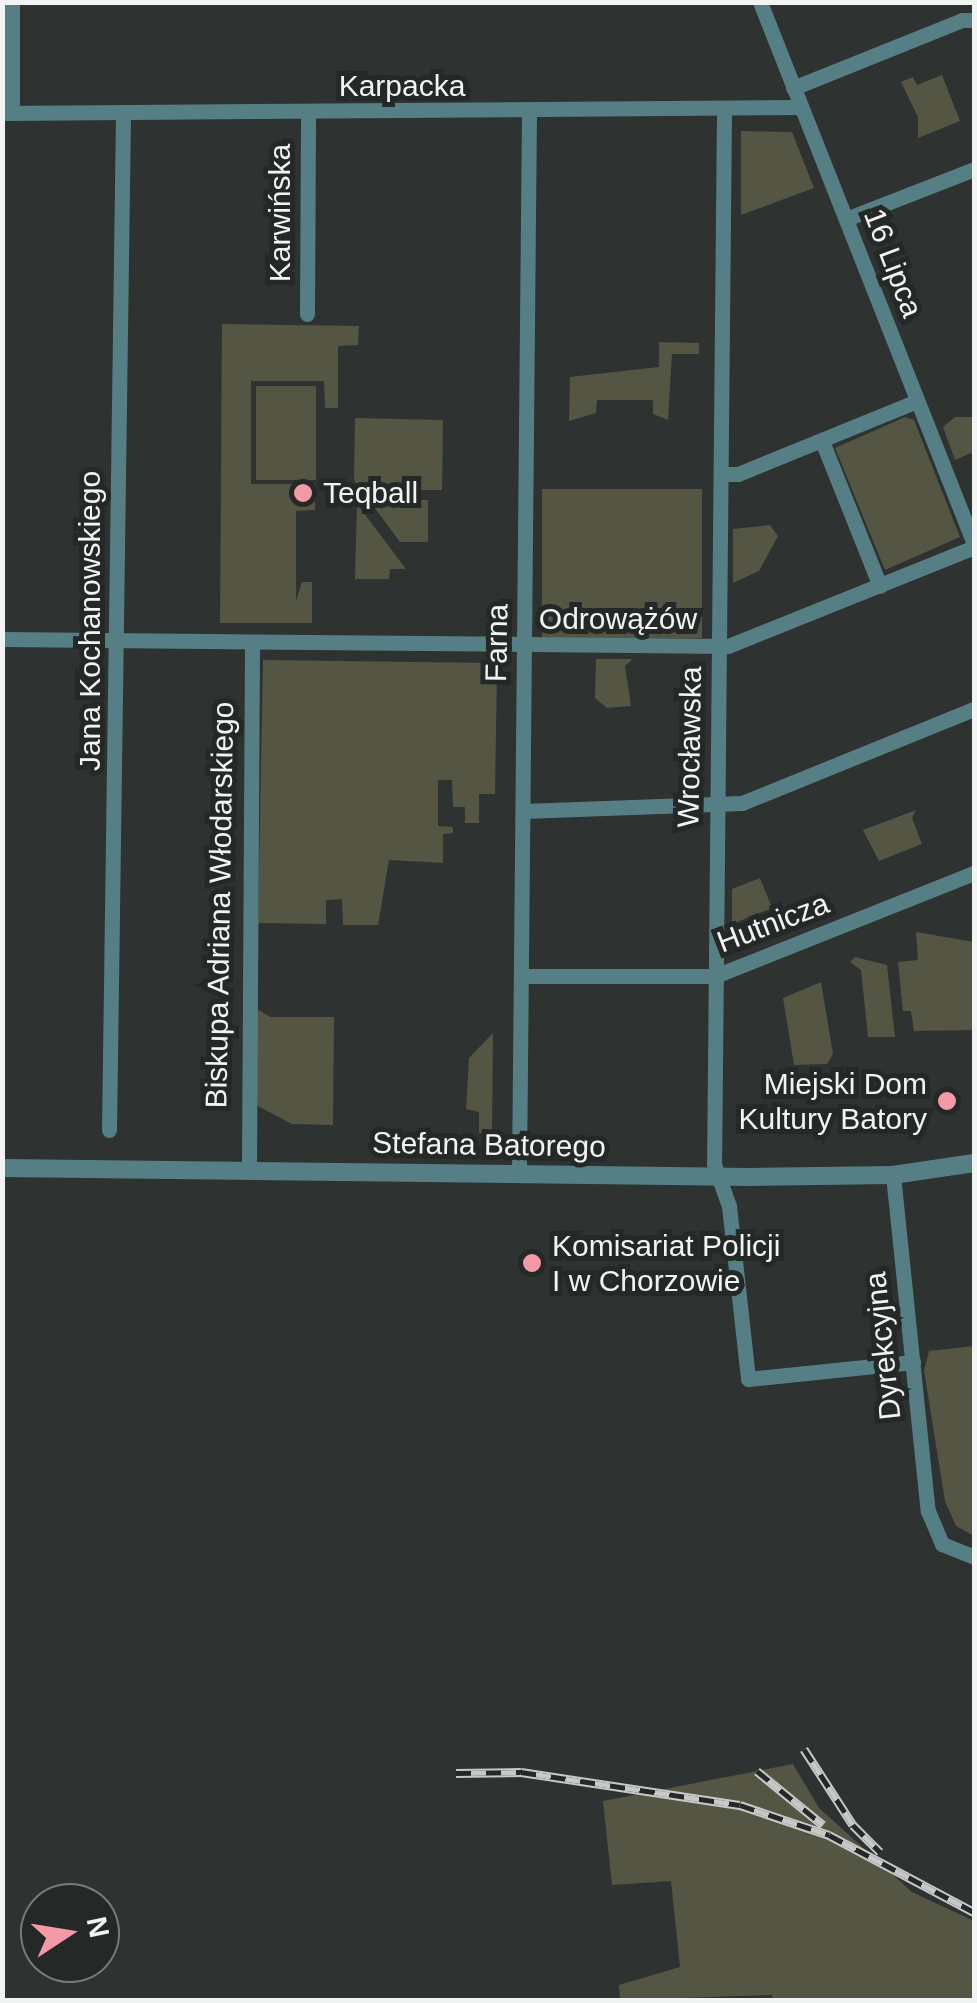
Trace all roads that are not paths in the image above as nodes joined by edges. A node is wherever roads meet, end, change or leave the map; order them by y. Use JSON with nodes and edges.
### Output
{"nodes":[{"id":1,"x":12,"y":2,"type":"edge"},
{"id":2,"x":760,"y":2,"type":"edge"},
{"id":3,"x":974,"y":20,"type":"edge"},
{"id":4,"x":793,"y":88,"type":"junction"},
{"id":5,"x":801,"y":107,"type":"junction"},
{"id":6,"x":724,"y":112,"type":"junction"},
{"id":7,"x":7,"y":113,"type":"edge"},
{"id":8,"x":123,"y":113,"type":"junction"},
{"id":9,"x":308,"y":113,"type":"junction"},
{"id":10,"x":529,"y":114,"type":"junction"},
{"id":11,"x":974,"y":169,"type":"edge"},
{"id":12,"x":846,"y":219,"type":"junction"},
{"id":13,"x":307,"y":314,"type":"dead end"},
{"id":14,"x":917,"y":401,"type":"junction"},
{"id":15,"x":822,"y":441,"type":"junction"},
{"id":16,"x":722,"y":474,"type":"junction"},
{"id":17,"x":974,"y":546,"type":"edge"},
{"id":18,"x":880,"y":586,"type":"junction"},
{"id":19,"x":2,"y":640,"type":"edge"},
{"id":20,"x":116,"y":641,"type":"junction"},
{"id":21,"x":252,"y":642,"type":"junction"},
{"id":22,"x":525,"y":646,"type":"junction"},
{"id":23,"x":720,"y":647,"type":"junction"},
{"id":24,"x":974,"y":709,"type":"edge"},
{"id":25,"x":716,"y":808,"type":"junction"},
{"id":26,"x":523,"y":811,"type":"junction"},
{"id":27,"x":974,"y":873,"type":"edge"},
{"id":28,"x":523,"y":976,"type":"junction"},
{"id":29,"x":715,"y":976,"type":"junction"},
{"id":30,"x":109,"y":1130,"type":"dead end"},
{"id":31,"x":974,"y":1163,"type":"edge"},
{"id":32,"x":2,"y":1168,"type":"edge"},
{"id":33,"x":248,"y":1169,"type":"junction"},
{"id":34,"x":519,"y":1174,"type":"junction"},
{"id":35,"x":893,"y":1175,"type":"junction"},
{"id":36,"x":719,"y":1177,"type":"junction"},
{"id":37,"x":913,"y":1362,"type":"junction"},
{"id":38,"x":974,"y":1557,"type":"edge"}],
"edges":[{"from":1,"to":7,"type":"street"},
{"from":2,"to":4,"type":"street","name":"16 Lipca"},
{"from":3,"to":4,"type":"street"},
{"from":4,"to":5,"type":"street","name":"16 Lipca"},
{"from":5,"to":6,"type":"street","name":"Karpacka"},
{"from":5,"to":12,"type":"street","name":"16 Lipca"},
{"from":6,"to":10,"type":"street","name":"Karpacka"},
{"from":6,"to":16,"type":"street","name":"Wrocławska"},
{"from":7,"to":8,"type":"street","name":"Karpacka"},
{"from":8,"to":9,"type":"street","name":"Karpacka"},
{"from":8,"to":20,"type":"street","name":"Jana Kochanowskiego"},
{"from":9,"to":10,"type":"street","name":"Karpacka"},
{"from":9,"to":13,"type":"street","name":"Karwińska"},
{"from":10,"to":22,"type":"street","name":"Farna"},
{"from":11,"to":12,"type":"street"},
{"from":12,"to":14,"type":"street","name":"16 Lipca"},
{"from":14,"to":15,"type":"street"},
{"from":14,"to":17,"type":"street","name":"16 Lipca"},
{"from":15,"to":16,"type":"street"},
{"from":15,"to":18,"type":"street"},
{"from":16,"to":23,"type":"street","name":"Wrocławska"},
{"from":17,"to":18,"type":"street","name":"Odrowążów"},
{"from":18,"to":23,"type":"street","name":"Odrowążów"},
{"from":19,"to":20,"type":"street","name":"Odrowążów"},
{"from":20,"to":21,"type":"street","name":"Odrowążów"},
{"from":20,"to":30,"type":"street","name":"Jana Kochanowskiego"},
{"from":21,"to":22,"type":"street","name":"Odrowążów"},
{"from":21,"to":33,"type":"street","name":"Biskupa Adriana Włodarskiego"},
{"from":22,"to":23,"type":"street","name":"Odrowążów"},
{"from":22,"to":26,"type":"street","name":"Farna"},
{"from":23,"to":25,"type":"street","name":"Wrocławska"},
{"from":24,"to":25,"type":"street"},
{"from":25,"to":26,"type":"street"},
{"from":25,"to":29,"type":"street","name":"Wrocławska"},
{"from":26,"to":28,"type":"street","name":"Farna"},
{"from":27,"to":29,"type":"street","name":"Hutnicza"},
{"from":28,"to":29,"type":"street","name":"Hutnicza"},
{"from":28,"to":34,"type":"street","name":"Farna"},
{"from":29,"to":36,"type":"street","name":"Wrocławska"},
{"from":31,"to":35,"type":"street","name":"Stefana Batorego"},
{"from":32,"to":33,"type":"street","name":"Stefana Batorego"},
{"from":33,"to":34,"type":"street","name":"Stefana Batorego"},
{"from":34,"to":36,"type":"street","name":"Stefana Batorego"},
{"from":35,"to":36,"type":"street","name":"Stefana Batorego"},
{"from":35,"to":37,"type":"street","name":"Dyrekcyjna"},
{"from":36,"to":37,"type":"street","name":"Wrocławska"},
{"from":37,"to":38,"type":"street","name":"Dyrekcyjna"}]}
